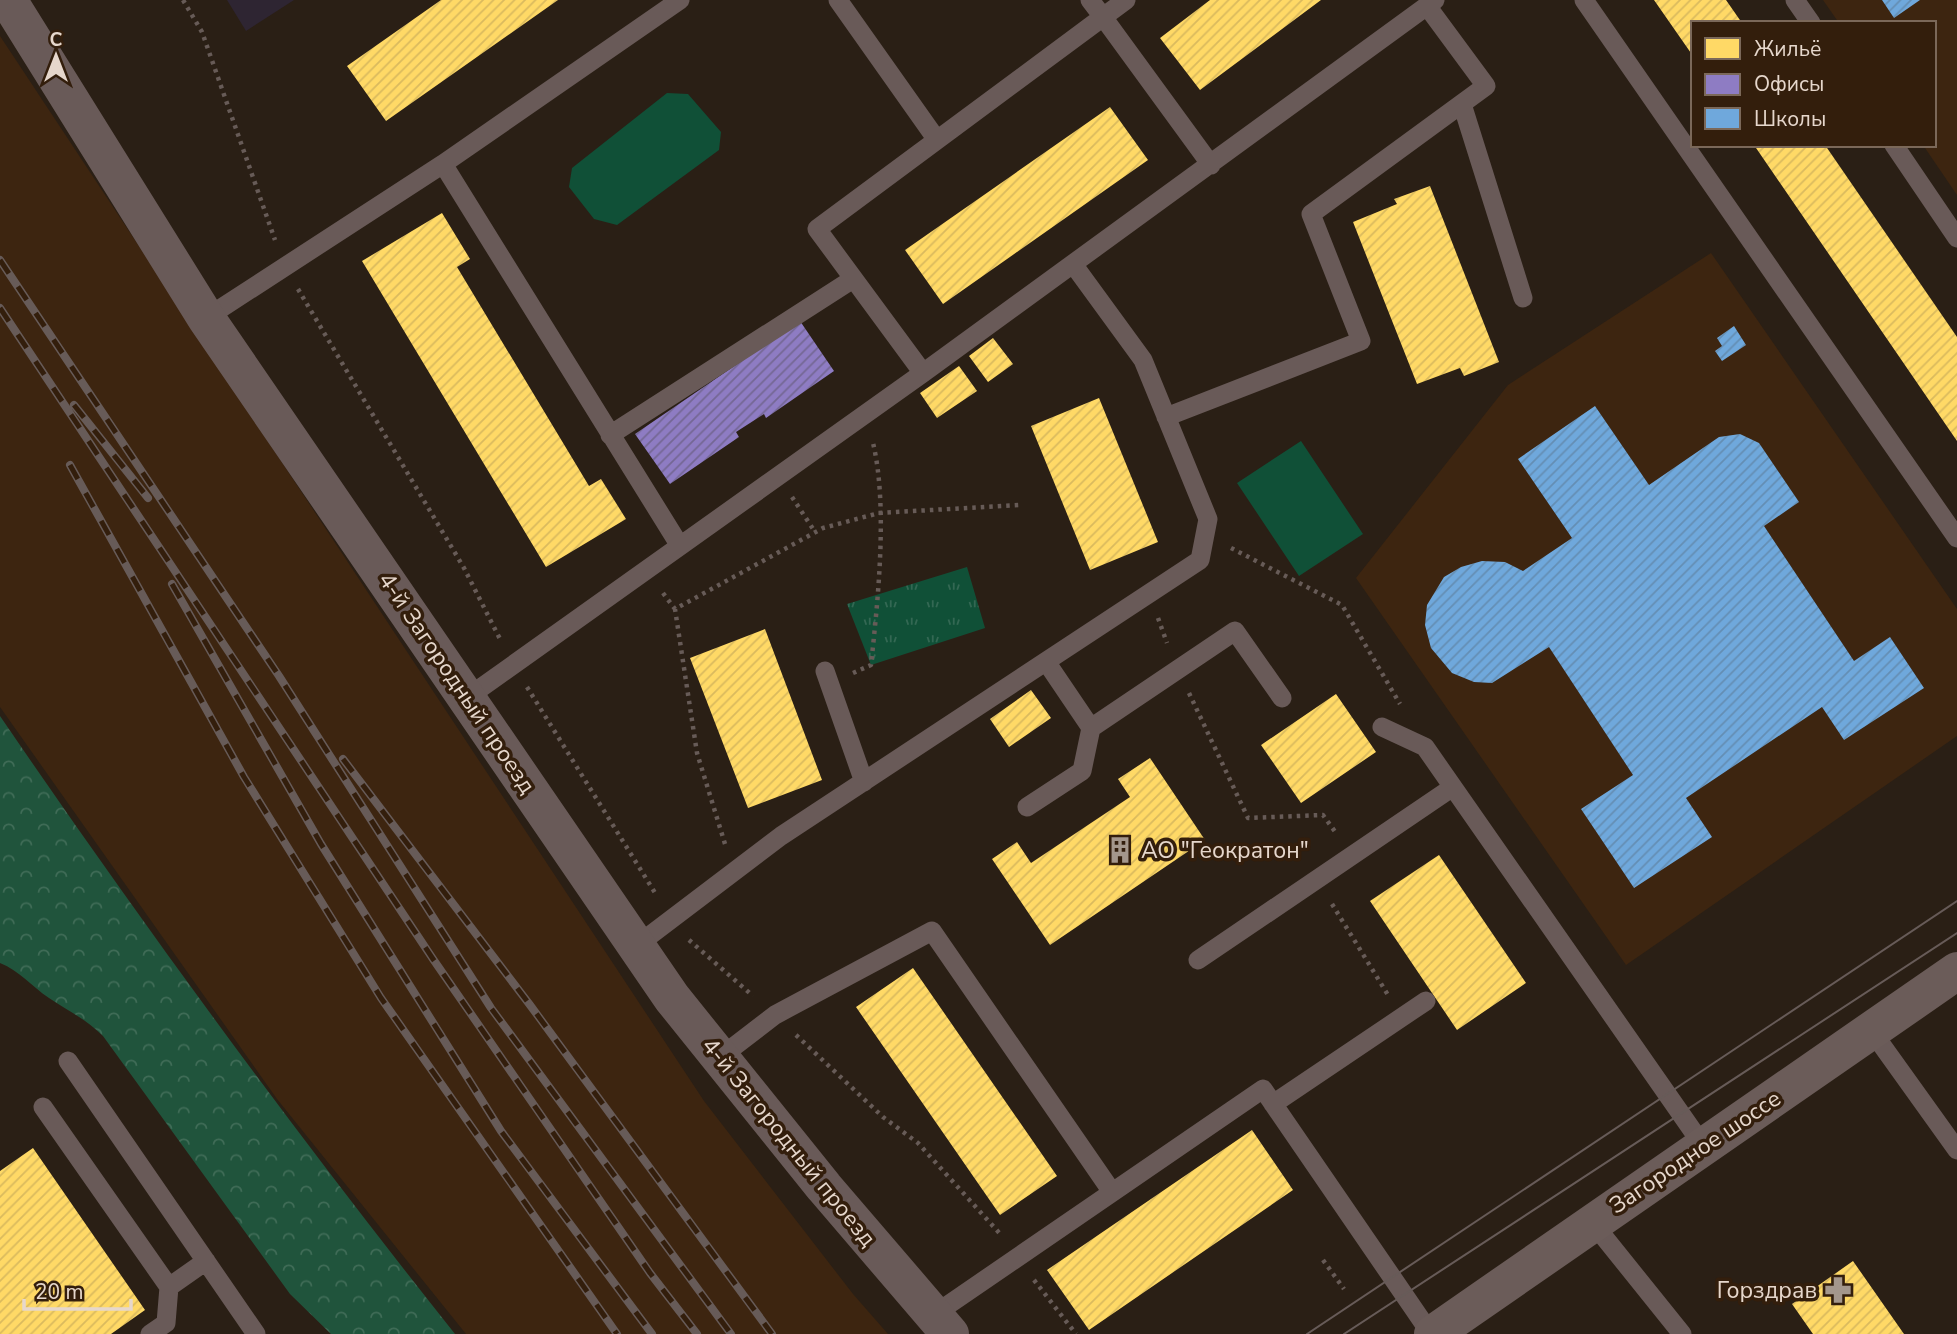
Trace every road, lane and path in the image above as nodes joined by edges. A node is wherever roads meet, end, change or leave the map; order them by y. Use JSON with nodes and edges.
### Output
{"nodes":[{"id":1,"x":8,"y":0,"type":"edge"},
{"id":2,"x":183,"y":0,"type":"edge"},
{"id":3,"x":680,"y":0,"type":"edge"},
{"id":4,"x":838,"y":0,"type":"edge"},
{"id":5,"x":1090,"y":0,"type":"edge"},
{"id":6,"x":1126,"y":0,"type":"edge"},
{"id":7,"x":1584,"y":0,"type":"edge"},
{"id":8,"x":1795,"y":0,"type":"edge"},
{"id":9,"x":1431,"y":3,"type":"edge"},
{"id":10,"x":1102,"y":17,"type":"junction"},
{"id":11,"x":1810,"y":21,"type":"edge"},
{"id":12,"x":1462,"y":104,"type":"junction"},
{"id":13,"x":937,"y":140,"type":"junction"},
{"id":14,"x":1895,"y":147,"type":"edge"},
{"id":15,"x":443,"y":164,"type":"junction"},
{"id":16,"x":1211,"y":165,"type":"junction"},
{"id":17,"x":1957,"y":238,"type":"edge"},
{"id":18,"x":1073,"y":264,"type":"junction"},
{"id":19,"x":285,"y":267,"type":"junction"},
{"id":20,"x":853,"y":279,"type":"junction"},
{"id":21,"x":1523,"y":298,"type":"dead end"},
{"id":22,"x":206,"y":318,"type":"junction"},
{"id":23,"x":923,"y":373,"type":"junction"},
{"id":24,"x":1166,"y":417,"type":"junction"},
{"id":25,"x":610,"y":435,"type":"junction"},
{"id":26,"x":879,"y":467,"type":"dead end"},
{"id":27,"x":797,"y":503,"type":"dead end"},
{"id":28,"x":1019,"y":505,"type":"dead end"},
{"id":29,"x":879,"y":513,"type":"junction"},
{"id":30,"x":815,"y":532,"type":"junction"},
{"id":31,"x":1205,"y":534,"type":"junction"},
{"id":32,"x":1957,"y":538,"type":"edge"},
{"id":33,"x":680,"y":546,"type":"junction"},
{"id":34,"x":1149,"y":595,"type":"junction"},
{"id":35,"x":1047,"y":663,"type":"junction"},
{"id":36,"x":513,"y":665,"type":"junction"},
{"id":37,"x":872,"y":665,"type":"dead end"},
{"id":38,"x":1178,"y":670,"type":"junction"},
{"id":39,"x":825,"y":671,"type":"dead end"},
{"id":40,"x":468,"y":697,"type":"junction"},
{"id":41,"x":1282,"y":698,"type":"dead end"},
{"id":42,"x":1382,"y":727,"type":"dead end"},
{"id":43,"x":1091,"y":728,"type":"junction"},
{"id":44,"x":1425,"y":747,"type":"junction"},
{"id":45,"x":864,"y":782,"type":"junction"},
{"id":46,"x":1453,"y":787,"type":"junction"},
{"id":47,"x":1027,"y":807,"type":"dead end"},
{"id":48,"x":1352,"y":855,"type":"junction"},
{"id":49,"x":733,"y":872,"type":"junction"},
{"id":50,"x":1316,"y":879,"type":"junction"},
{"id":51,"x":636,"y":946,"type":"junction"},
{"id":52,"x":1198,"y":960,"type":"dead end"},
{"id":53,"x":1957,"y":971,"type":"edge"},
{"id":54,"x":1426,"y":1001,"type":"dead end"},
{"id":55,"x":1402,"y":1018,"type":"junction"},
{"id":56,"x":1871,"y":1030,"type":"junction"},
{"id":57,"x":719,"y":1058,"type":"junction"},
{"id":58,"x":68,"y":1061,"type":"dead end"},
{"id":59,"x":1273,"y":1104,"type":"junction"},
{"id":60,"x":43,"y":1107,"type":"dead end"},
{"id":61,"x":1704,"y":1147,"type":"junction"},
{"id":62,"x":1957,"y":1150,"type":"edge"},
{"id":63,"x":1112,"y":1192,"type":"junction"},
{"id":64,"x":1592,"y":1222,"type":"junction"},
{"id":65,"x":1323,"y":1259,"type":"dead end"},
{"id":66,"x":206,"y":1261,"type":"junction"},
{"id":67,"x":169,"y":1287,"type":"junction"},
{"id":68,"x":1344,"y":1289,"type":"dead end"},
{"id":69,"x":941,"y":1325,"type":"edge"},
{"id":70,"x":1672,"y":1331,"type":"edge"},
{"id":71,"x":150,"y":1334,"type":"edge"},
{"id":72,"x":256,"y":1334,"type":"edge"},
{"id":73,"x":1432,"y":1334,"type":"edge"}],
"edges":[{"from":1,"to":22,"type":"street","name":"4-й Загородный проезд"},
{"from":2,"to":19,"type":"path"},
{"from":3,"to":15,"type":"lane"},
{"from":4,"to":13,"type":"lane"},
{"from":5,"to":10,"type":"lane"},
{"from":6,"to":10,"type":"lane"},
{"from":7,"to":32,"type":"lane"},
{"from":8,"to":11,"type":"lane"},
{"from":9,"to":12,"type":"lane"},
{"from":9,"to":16,"type":"lane"},
{"from":10,"to":13,"type":"lane"},
{"from":10,"to":16,"type":"lane"},
{"from":12,"to":21,"type":"lane"},
{"from":12,"to":24,"type":"lane"},
{"from":13,"to":20,"type":"lane"},
{"from":14,"to":17,"type":"lane"},
{"from":15,"to":19,"type":"lane"},
{"from":15,"to":25,"type":"lane"},
{"from":16,"to":18,"type":"lane"},
{"from":18,"to":23,"type":"lane"},
{"from":18,"to":24,"type":"lane"},
{"from":19,"to":22,"type":"lane"},
{"from":19,"to":36,"type":"path"},
{"from":20,"to":23,"type":"lane"},
{"from":20,"to":25,"type":"lane"},
{"from":22,"to":40,"type":"street","name":"4-й Загородный проезд"},
{"from":23,"to":33,"type":"lane"},
{"from":24,"to":31,"type":"lane"},
{"from":25,"to":33,"type":"lane"},
{"from":26,"to":29,"type":"path"},
{"from":27,"to":30,"type":"path"},
{"from":28,"to":29,"type":"path"},
{"from":29,"to":30,"type":"path"},
{"from":29,"to":37,"type":"path"},
{"from":30,"to":49,"type":"path"},
{"from":31,"to":34,"type":"lane"},
{"from":31,"to":44,"type":"path"},
{"from":33,"to":36,"type":"lane"},
{"from":34,"to":35,"type":"lane"},
{"from":34,"to":38,"type":"path"},
{"from":35,"to":43,"type":"lane"},
{"from":35,"to":45,"type":"lane"},
{"from":36,"to":40,"type":"lane"},
{"from":38,"to":41,"type":"lane"},
{"from":38,"to":43,"type":"lane"},
{"from":38,"to":48,"type":"path"},
{"from":39,"to":45,"type":"lane"},
{"from":40,"to":51,"type":"street","name":"4-й Загородный проезд"},
{"from":42,"to":44,"type":"lane"},
{"from":43,"to":47,"type":"lane"},
{"from":44,"to":46,"type":"lane"},
{"from":45,"to":49,"type":"lane"},
{"from":46,"to":48,"type":"lane"},
{"from":46,"to":61,"type":"lane"},
{"from":48,"to":50,"type":"lane"},
{"from":49,"to":51,"type":"lane"},
{"from":50,"to":52,"type":"lane"},
{"from":50,"to":55,"type":"path"},
{"from":51,"to":57,"type":"street","name":"4-й Загородный проезд"},
{"from":53,"to":56,"type":"main road","name":"Загородное шоссе"},
{"from":54,"to":55,"type":"lane"},
{"from":55,"to":59,"type":"lane"},
{"from":56,"to":61,"type":"main road","name":"Загородное шоссе"},
{"from":56,"to":62,"type":"lane"},
{"from":57,"to":63,"type":"lane"},
{"from":57,"to":69,"type":"street","name":"4-й Загородный проезд"},
{"from":58,"to":66,"type":"lane"},
{"from":59,"to":63,"type":"lane"},
{"from":59,"to":73,"type":"lane"},
{"from":60,"to":67,"type":"lane"},
{"from":61,"to":64,"type":"main road","name":"Загородное шоссе"},
{"from":63,"to":69,"type":"lane"},
{"from":64,"to":70,"type":"lane"},
{"from":64,"to":73,"type":"main road","name":"Загородное шоссе"},
{"from":65,"to":68,"type":"path"},
{"from":66,"to":67,"type":"lane"},
{"from":66,"to":72,"type":"lane"},
{"from":67,"to":71,"type":"lane"}]}
